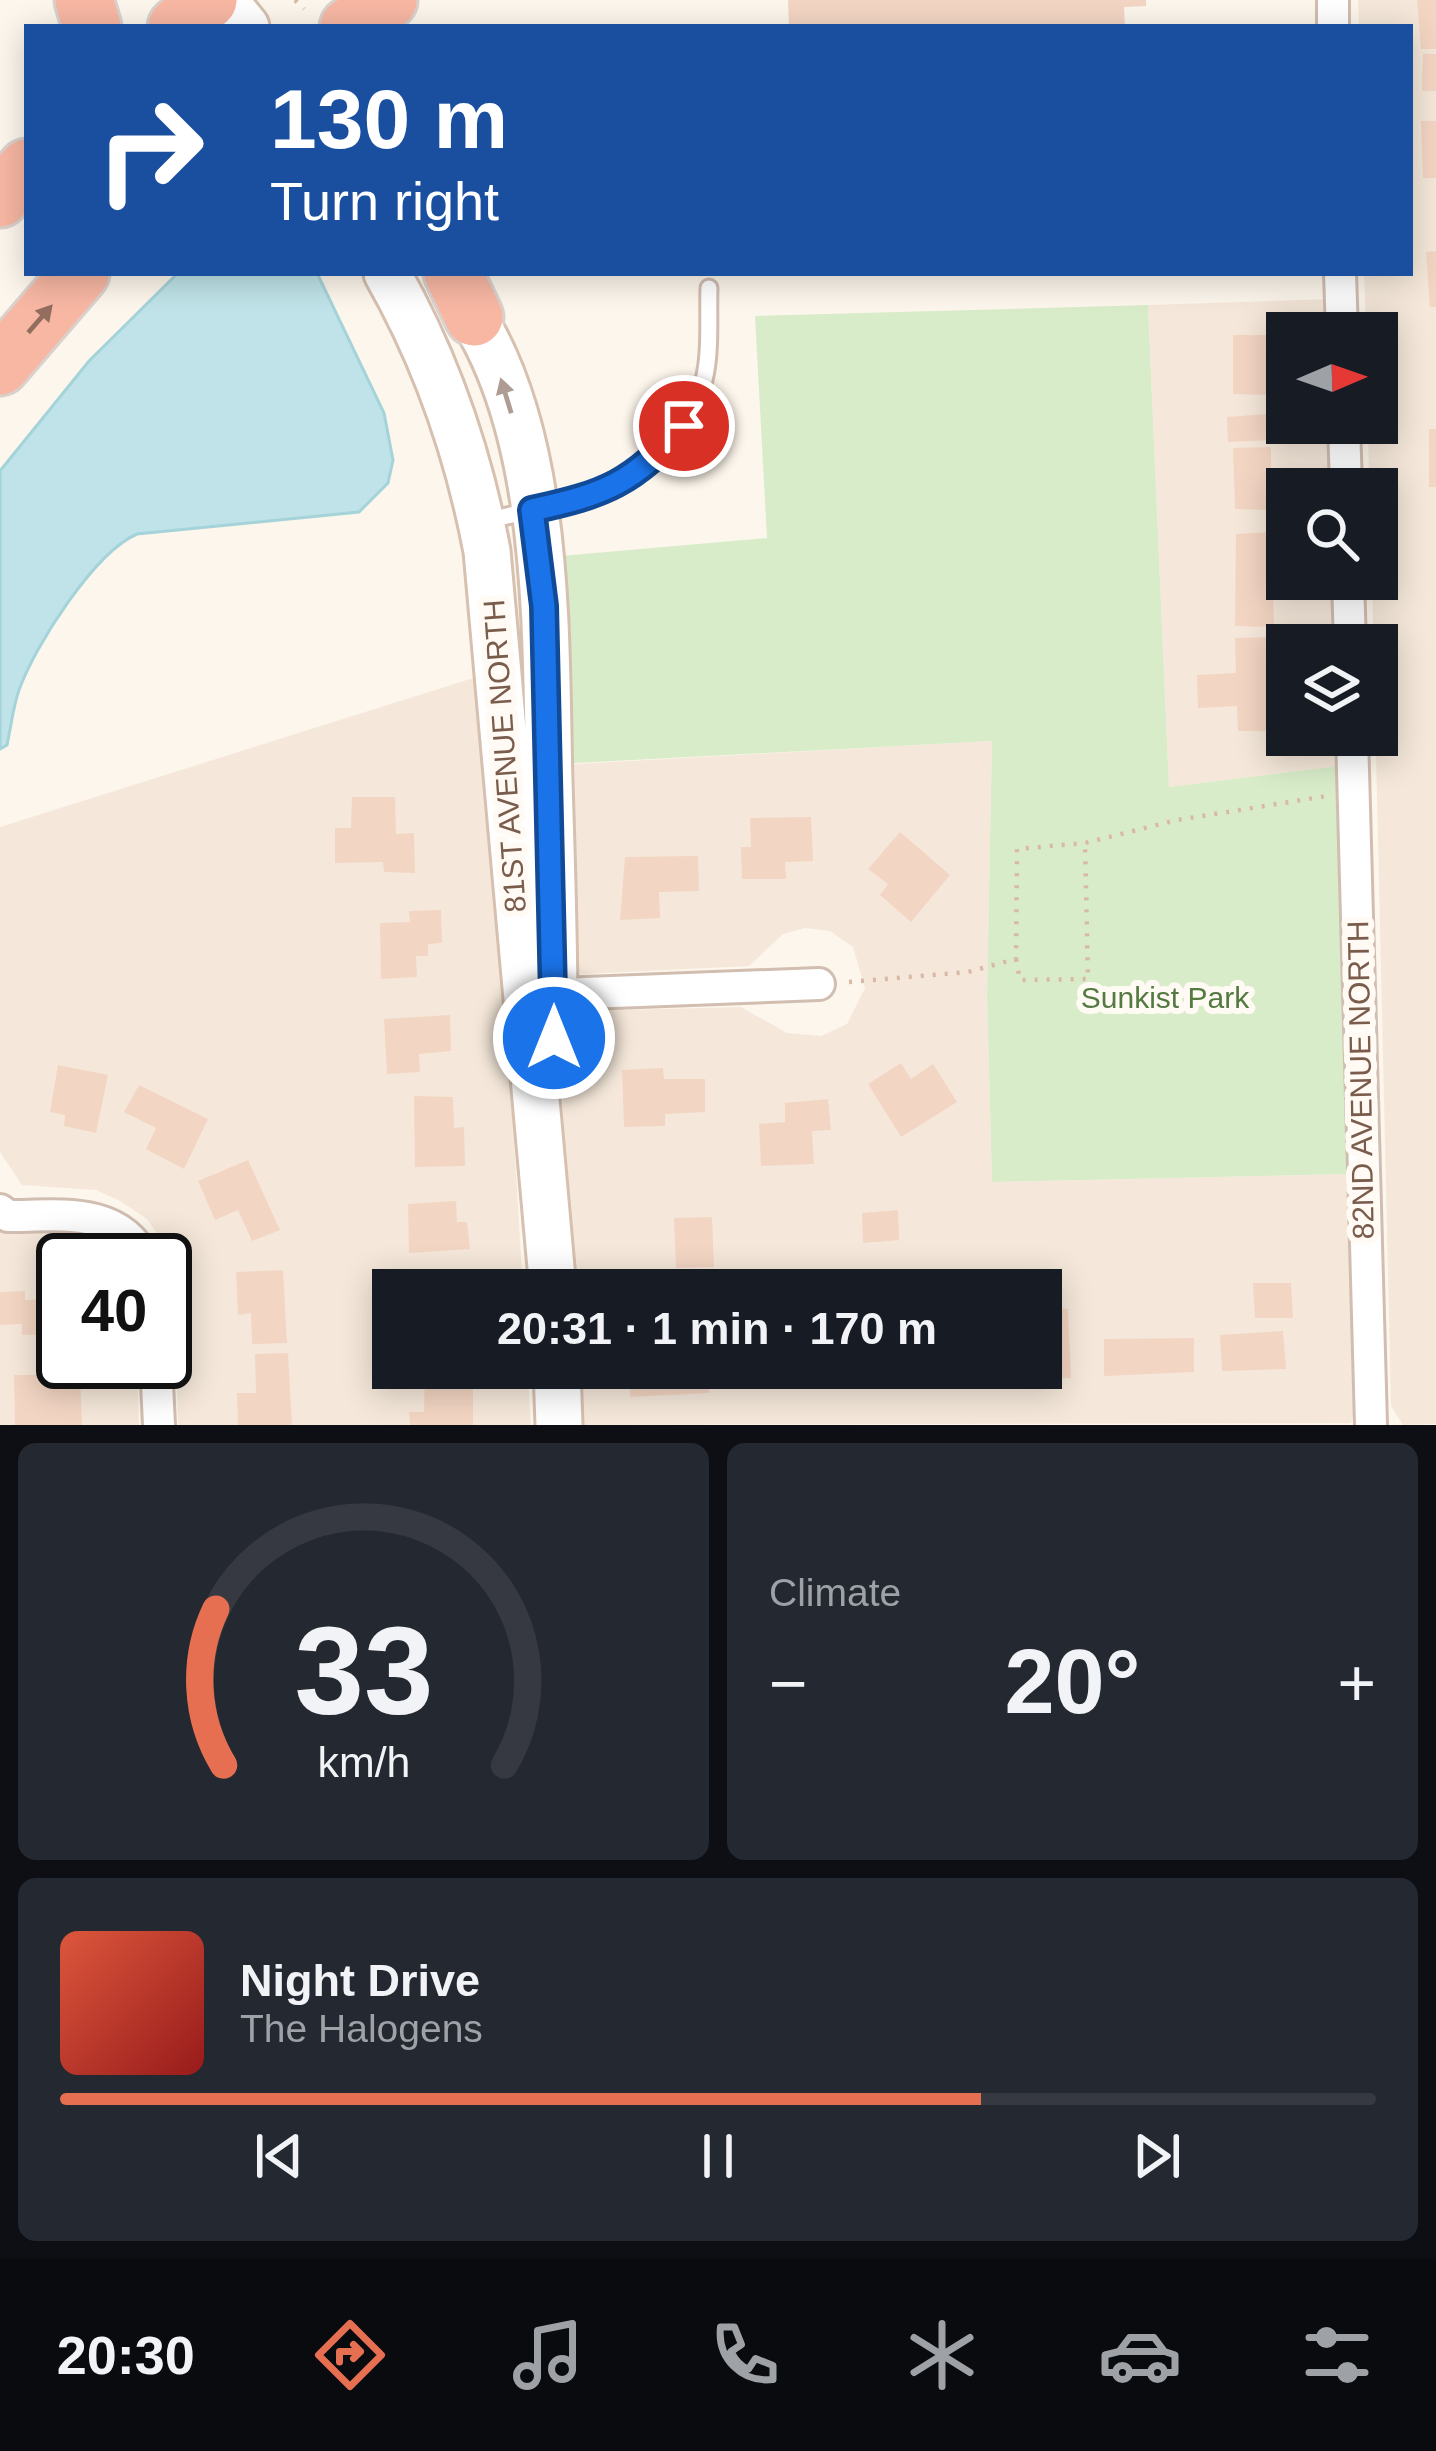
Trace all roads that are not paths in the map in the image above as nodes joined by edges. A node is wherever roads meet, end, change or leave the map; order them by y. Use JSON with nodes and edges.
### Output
{"nodes":[{"id":1,"x":388,"y":0,"type":"edge"},
{"id":2,"x":410,"y":0,"type":"edge"},
{"id":3,"x":188,"y":13,"type":"edge"},
{"id":4,"x":327,"y":18,"type":"edge"},
{"id":5,"x":234,"y":24,"type":"edge"},
{"id":6,"x":390,"y":24,"type":"edge"},
{"id":7,"x":24,"y":172,"type":"edge"},
{"id":8,"x":0,"y":198,"type":"edge"},
{"id":9,"x":77,"y":276,"type":"edge"},
{"id":10,"x":389,"y":276,"type":"edge"},
{"id":11,"x":1340,"y":276,"type":"edge"},
{"id":12,"x":456,"y":288,"type":"edge"},
{"id":13,"x":709,"y":288,"type":"dead end"},
{"id":14,"x":1341,"y":312,"type":"edge"},
{"id":15,"x":0,"y":366,"type":"edge"},
{"id":16,"x":532,"y":510,"type":"junction"},
{"id":17,"x":482,"y":522,"type":"junction"},
{"id":18,"x":1353,"y":756,"type":"edge"},
{"id":19,"x":819,"y":984,"type":"road end"},
{"id":20,"x":539,"y":994,"type":"junction"},
{"id":21,"x":0,"y":1210,"type":"edge"},
{"id":22,"x":127,"y":1233,"type":"edge"},
{"id":23,"x":552,"y":1269,"type":"edge"},
{"id":24,"x":157,"y":1389,"type":"edge"},
{"id":25,"x":558,"y":1389,"type":"edge"},
{"id":26,"x":159,"y":1425,"type":"edge"},
{"id":27,"x":559,"y":1425,"type":"edge"},
{"id":28,"x":1370,"y":1425,"type":"edge"}],
"edges":[{"from":1,"to":4,"type":"highway"},
{"from":2,"to":6,"type":"highway"},
{"from":3,"to":5,"type":"street"},
{"from":7,"to":8,"type":"highway"},
{"from":15,"to":9,"type":"highway","one_way":true},
{"from":10,"to":17,"type":"street","name":"81ST AVENUE NORTH"},
{"from":11,"to":14,"type":"street"},
{"from":16,"to":12,"type":"street","name":"81ST AVENUE NORTH","one_way":true},
{"from":13,"to":16,"type":"lane"},
{"from":16,"to":17,"type":"lane"},
{"from":16,"to":20,"type":"street","name":"81ST AVENUE NORTH"},
{"from":17,"to":20,"type":"street","name":"81ST AVENUE NORTH"},
{"from":18,"to":28,"type":"street","name":"82ND AVENUE NORTH"},
{"from":19,"to":20,"type":"street"},
{"from":20,"to":23,"type":"street","name":"81ST AVENUE NORTH"},
{"from":21,"to":22,"type":"street"},
{"from":24,"to":26,"type":"street"},
{"from":25,"to":27,"type":"street"}]}
